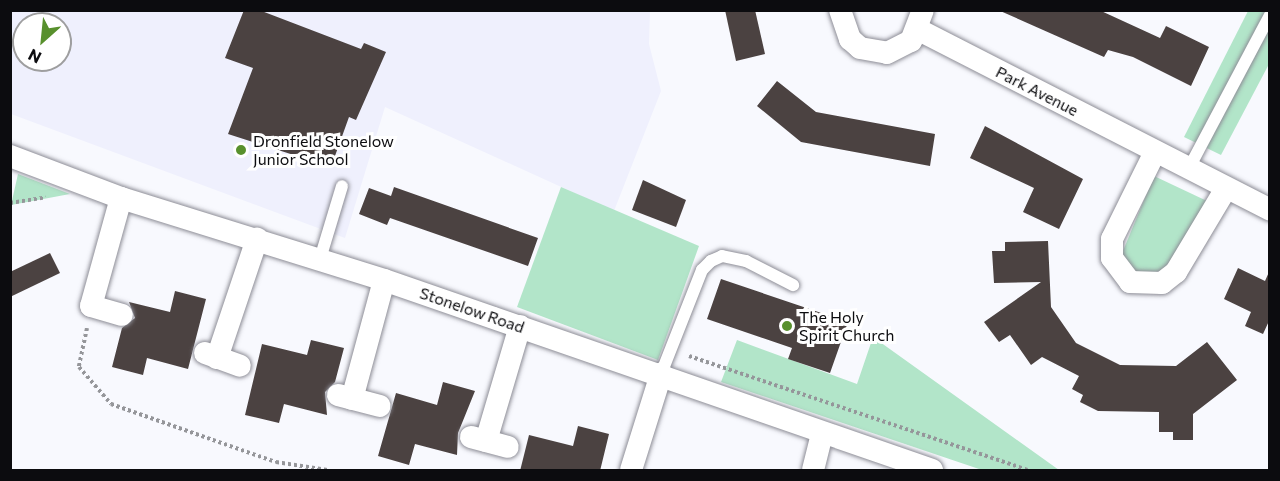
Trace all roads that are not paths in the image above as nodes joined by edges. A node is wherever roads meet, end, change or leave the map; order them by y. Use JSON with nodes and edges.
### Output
{"nodes":[{"id":1,"x":840,"y":10,"type":"edge"},
{"id":2,"x":1269,"y":15,"type":"edge"},
{"id":3,"x":921,"y":20,"type":"edge"},
{"id":4,"x":1155,"y":152,"type":"junction"},
{"id":5,"x":10,"y":156,"type":"edge"},
{"id":6,"x":1188,"y":170,"type":"junction"},
{"id":7,"x":342,"y":186,"type":"dead end"},
{"id":8,"x":1225,"y":190,"type":"junction"},
{"id":9,"x":121,"y":198,"type":"junction"},
{"id":10,"x":1269,"y":210,"type":"edge"},
{"id":11,"x":257,"y":239,"type":"junction"},
{"id":12,"x":320,"y":259,"type":"junction"},
{"id":13,"x":384,"y":280,"type":"junction"},
{"id":14,"x":793,"y":285,"type":"dead end"},
{"id":15,"x":122,"y":315,"type":"dead end"},
{"id":16,"x":520,"y":326,"type":"junction"},
{"id":17,"x":240,"y":366,"type":"dead end"},
{"id":18,"x":662,"y":374,"type":"junction"},
{"id":19,"x":380,"y":406,"type":"dead end"},
{"id":20,"x":822,"y":433,"type":"junction"},
{"id":21,"x":508,"y":447,"type":"dead end"},
{"id":22,"x":631,"y":471,"type":"edge"},
{"id":23,"x":813,"y":471,"type":"edge"},
{"id":24,"x":932,"y":471,"type":"edge"}],
"edges":[{"from":1,"to":3,"type":"street","name":"Park Avenue"},
{"from":2,"to":6,"type":"lane"},
{"from":3,"to":4,"type":"street","name":"Park Avenue"},
{"from":4,"to":6,"type":"street","name":"Park Avenue"},
{"from":4,"to":8,"type":"street"},
{"from":5,"to":9,"type":"street","name":"Stonelow Road"},
{"from":6,"to":8,"type":"street","name":"Park Avenue"},
{"from":7,"to":12,"type":"lane"},
{"from":8,"to":10,"type":"street","name":"Park Avenue"},
{"from":9,"to":11,"type":"street","name":"Stonelow Road"},
{"from":9,"to":15,"type":"street"},
{"from":11,"to":12,"type":"street","name":"Stonelow Road"},
{"from":11,"to":17,"type":"street"},
{"from":12,"to":13,"type":"street","name":"Stonelow Road"},
{"from":13,"to":16,"type":"street","name":"Stonelow Road"},
{"from":13,"to":19,"type":"street"},
{"from":14,"to":18,"type":"lane"},
{"from":16,"to":18,"type":"street","name":"Stonelow Road"},
{"from":16,"to":21,"type":"street"},
{"from":18,"to":20,"type":"street","name":"Stonelow Road"},
{"from":18,"to":22,"type":"street"},
{"from":20,"to":23,"type":"street"},
{"from":20,"to":24,"type":"street","name":"Stonelow Road"}]}
